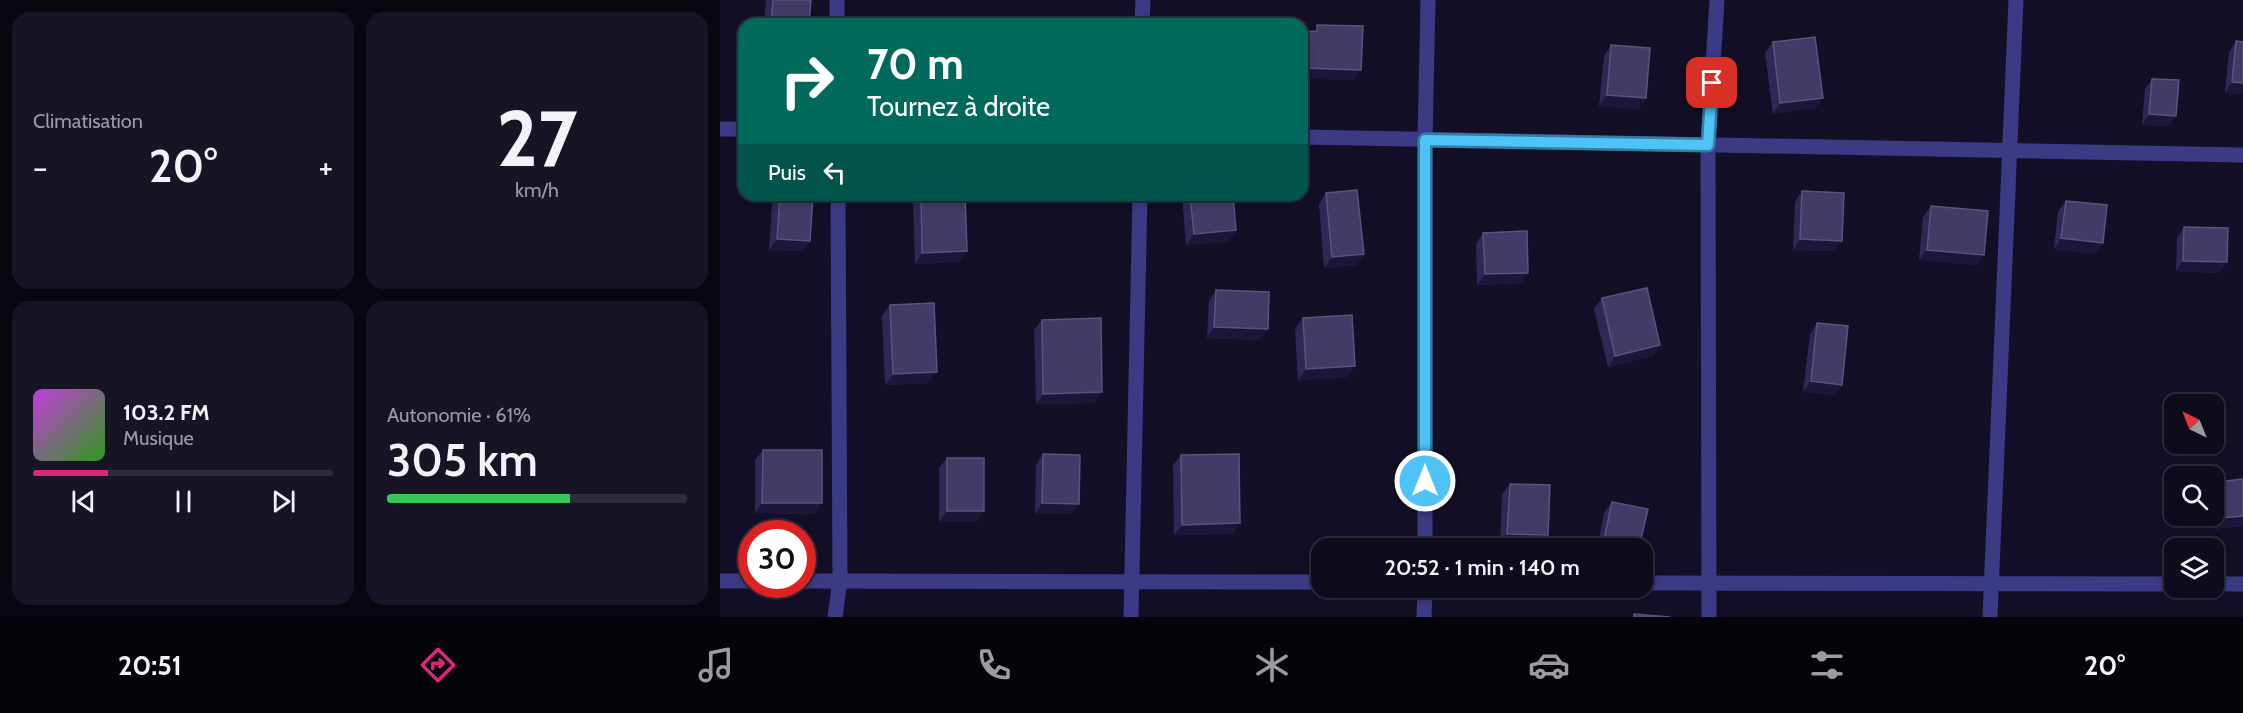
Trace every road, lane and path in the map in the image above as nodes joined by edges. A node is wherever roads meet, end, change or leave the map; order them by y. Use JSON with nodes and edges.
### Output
{"nodes":[{"id":1,"x":837,"y":0,"type":"edge"},
{"id":2,"x":1143,"y":0,"type":"edge"},
{"id":3,"x":1428,"y":0,"type":"edge"},
{"id":4,"x":1717,"y":0,"type":"edge"},
{"id":5,"x":2016,"y":0,"type":"edge"},
{"id":6,"x":837,"y":18,"type":"edge"},
{"id":7,"x":1142,"y":18,"type":"edge"},
{"id":8,"x":720,"y":129,"type":"edge"},
{"id":9,"x":738,"y":129,"type":"edge"},
{"id":10,"x":1308,"y":137,"type":"edge"},
{"id":11,"x":1425,"y":140,"type":"junction"},
{"id":12,"x":1708,"y":145,"type":"junction"},
{"id":13,"x":2011,"y":151,"type":"junction"},
{"id":14,"x":2243,"y":155,"type":"edge"},
{"id":15,"x":838,"y":201,"type":"edge"},
{"id":16,"x":1140,"y":201,"type":"edge"},
{"id":17,"x":1425,"y":538,"type":"edge"},
{"id":18,"x":816,"y":580,"type":"edge"},
{"id":19,"x":840,"y":580,"type":"junction"},
{"id":20,"x":720,"y":581,"type":"edge"},
{"id":21,"x":738,"y":581,"type":"edge"},
{"id":22,"x":1132,"y":581,"type":"junction"},
{"id":23,"x":1311,"y":582,"type":"edge"},
{"id":24,"x":1653,"y":583,"type":"edge"},
{"id":25,"x":1709,"y":583,"type":"junction"},
{"id":26,"x":1991,"y":584,"type":"junction"},
{"id":27,"x":2164,"y":584,"type":"edge"},
{"id":28,"x":2224,"y":584,"type":"edge"},
{"id":29,"x":2243,"y":584,"type":"edge"},
{"id":30,"x":1425,"y":598,"type":"edge"},
{"id":31,"x":835,"y":617,"type":"edge"},
{"id":32,"x":1131,"y":617,"type":"edge"},
{"id":33,"x":1424,"y":617,"type":"edge"},
{"id":34,"x":1709,"y":617,"type":"edge"},
{"id":35,"x":1990,"y":617,"type":"edge"}],
"edges":[{"from":1,"to":6,"type":"street"},
{"from":2,"to":7,"type":"street"},
{"from":3,"to":11,"type":"street"},
{"from":4,"to":12,"type":"street"},
{"from":5,"to":13,"type":"street"},
{"from":8,"to":9,"type":"street"},
{"from":10,"to":11,"type":"street"},
{"from":11,"to":12,"type":"street"},
{"from":11,"to":17,"type":"street"},
{"from":12,"to":13,"type":"street"},
{"from":12,"to":25,"type":"street"},
{"from":13,"to":14,"type":"street"},
{"from":13,"to":26,"type":"street"},
{"from":15,"to":19,"type":"street"},
{"from":16,"to":22,"type":"street"},
{"from":18,"to":19,"type":"street"},
{"from":19,"to":22,"type":"street"},
{"from":19,"to":31,"type":"street"},
{"from":20,"to":21,"type":"street"},
{"from":22,"to":23,"type":"street"},
{"from":22,"to":32,"type":"street"},
{"from":24,"to":25,"type":"street"},
{"from":25,"to":26,"type":"street"},
{"from":25,"to":34,"type":"street"},
{"from":26,"to":27,"type":"street"},
{"from":26,"to":35,"type":"street"},
{"from":28,"to":29,"type":"street"},
{"from":30,"to":33,"type":"street"}]}
